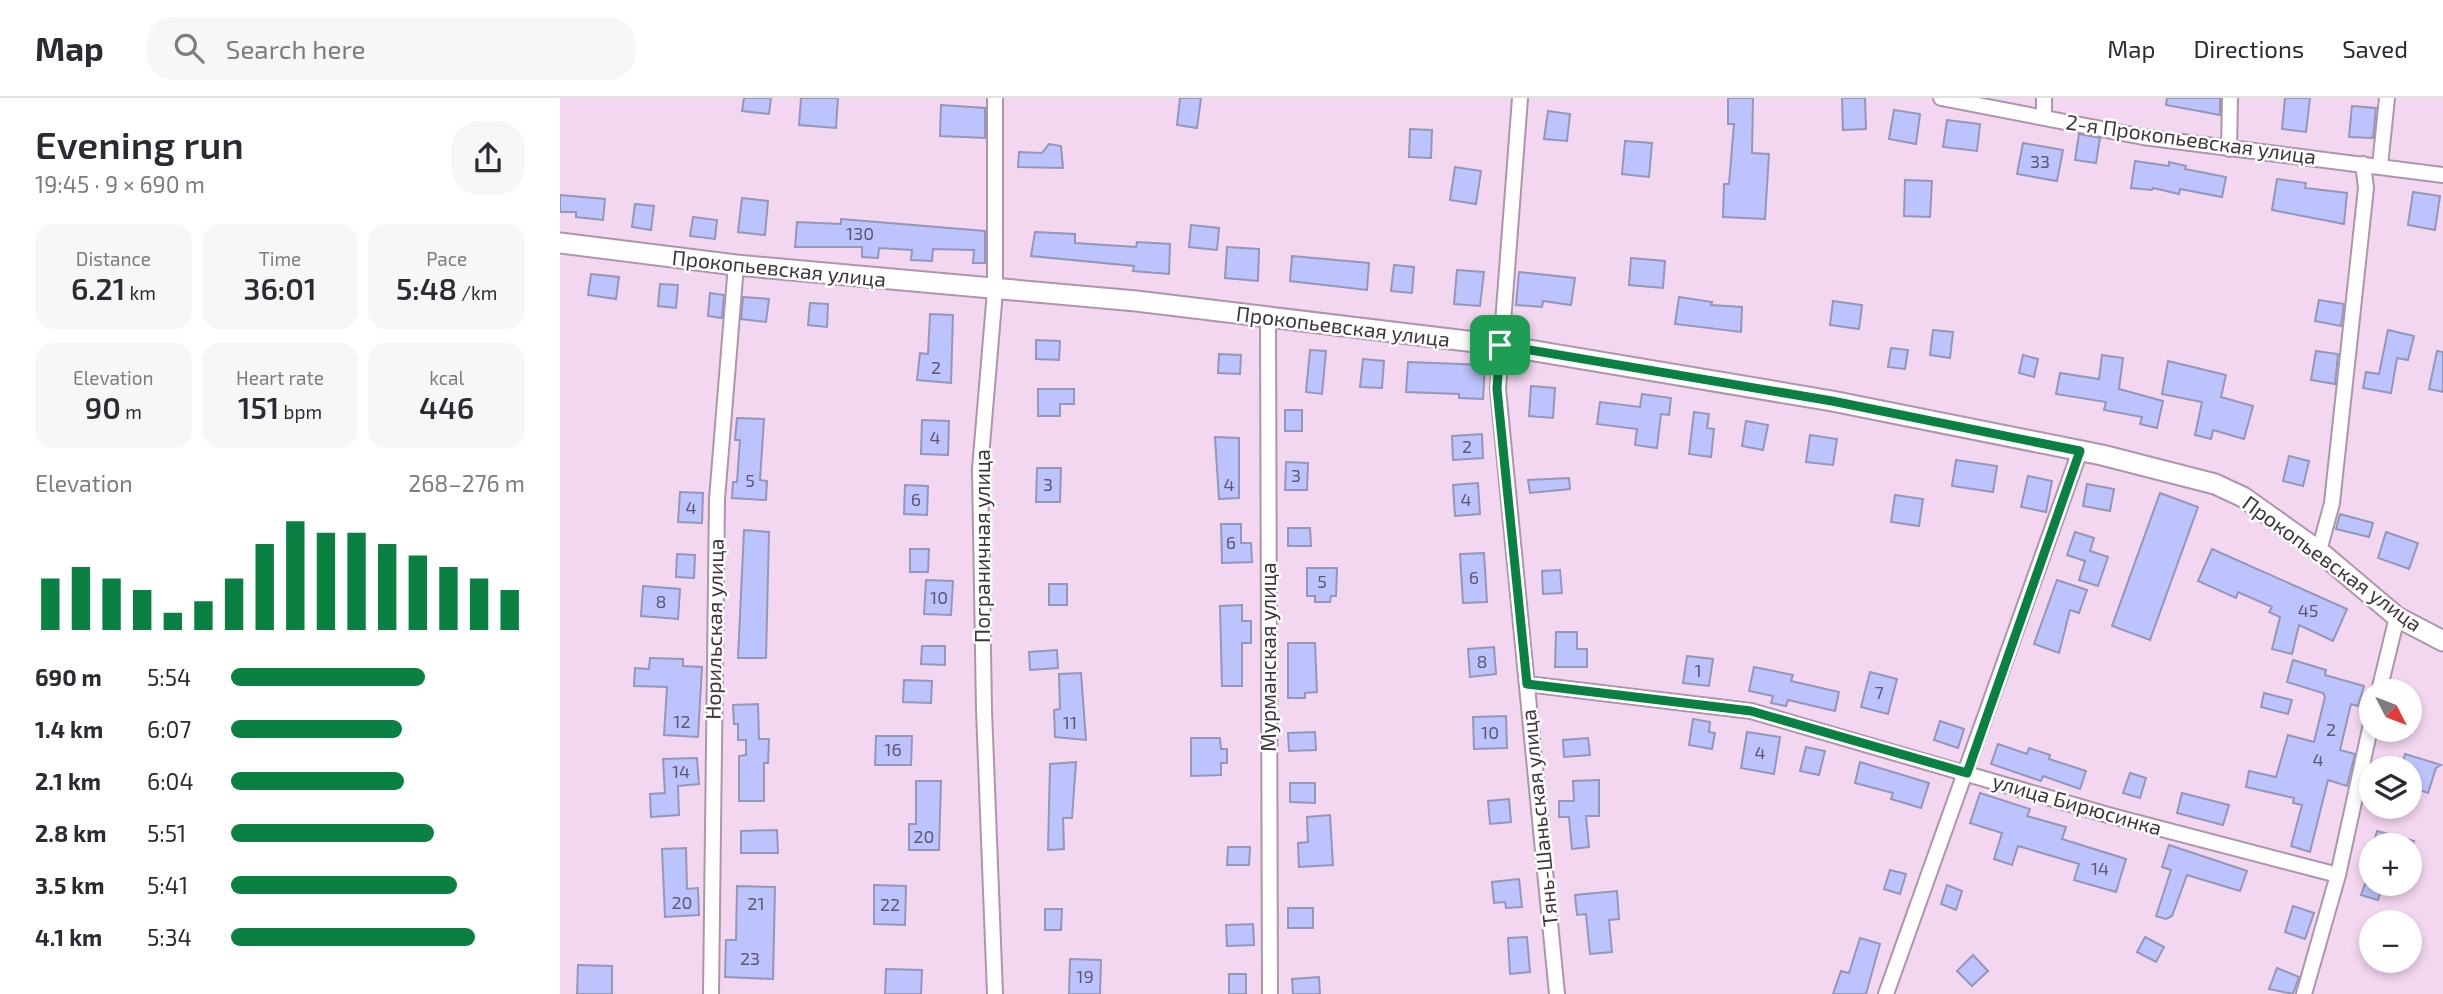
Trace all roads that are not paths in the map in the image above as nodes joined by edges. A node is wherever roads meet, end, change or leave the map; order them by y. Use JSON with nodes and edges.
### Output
{"nodes":[{"id":1,"x":995,"y":98,"type":"edge"},
{"id":2,"x":1520,"y":98,"type":"edge"},
{"id":3,"x":1941,"y":98,"type":"edge"},
{"id":4,"x":2044,"y":98,"type":"edge"},
{"id":5,"x":2230,"y":98,"type":"edge"},
{"id":6,"x":2387,"y":98,"type":"edge"},
{"id":7,"x":2044,"y":118,"type":"junction"},
{"id":8,"x":2229,"y":149,"type":"junction"},
{"id":9,"x":2363,"y":164,"type":"junction"},
{"id":10,"x":2381,"y":166,"type":"junction"},
{"id":11,"x":2443,"y":175,"type":"edge"},
{"id":12,"x":560,"y":243,"type":"edge"},
{"id":13,"x":736,"y":265,"type":"junction"},
{"id":14,"x":995,"y":290,"type":"junction"},
{"id":15,"x":1269,"y":319,"type":"junction"},
{"id":16,"x":1500,"y":345,"type":"junction"},
{"id":17,"x":2080,"y":451,"type":"junction"},
{"id":18,"x":2319,"y":551,"type":"junction"},
{"id":19,"x":2397,"y":617,"type":"junction"},
{"id":20,"x":2443,"y":641,"type":"edge"},
{"id":21,"x":2382,"y":679,"type":"edge"},
{"id":22,"x":1527,"y":684,"type":"junction"},
{"id":23,"x":2367,"y":742,"type":"edge"},
{"id":24,"x":1967,"y":773,"type":"junction"},
{"id":25,"x":2338,"y":875,"type":"junction"},
{"id":26,"x":711,"y":994,"type":"edge"},
{"id":27,"x":995,"y":994,"type":"edge"},
{"id":28,"x":1270,"y":994,"type":"edge"},
{"id":29,"x":1557,"y":994,"type":"edge"},
{"id":30,"x":1886,"y":994,"type":"edge"},
{"id":31,"x":2304,"y":994,"type":"edge"}],
"edges":[{"from":1,"to":14,"type":"street","name":"Пограничная улица"},
{"from":2,"to":16,"type":"street","name":"Тянь-Шаньская улица"},
{"from":3,"to":7,"type":"street","name":"2-я Прокопьевская улица"},
{"from":4,"to":7,"type":"street"},
{"from":5,"to":8,"type":"street"},
{"from":6,"to":10,"type":"street"},
{"from":7,"to":8,"type":"street","name":"2-я Прокопьевская улица"},
{"from":8,"to":9,"type":"street","name":"2-я Прокопьевская улица"},
{"from":9,"to":10,"type":"street","name":"2-я Прокопьевская улица"},
{"from":9,"to":18,"type":"street"},
{"from":10,"to":11,"type":"street","name":"2-я Прокопьевская улица"},
{"from":12,"to":13,"type":"main road","name":"Прокопьевская улица"},
{"from":13,"to":14,"type":"main road","name":"Прокопьевская улица"},
{"from":13,"to":26,"type":"street","name":"Норильская улица"},
{"from":14,"to":15,"type":"main road","name":"Прокопьевская улица"},
{"from":14,"to":27,"type":"street","name":"Пограничная улица"},
{"from":15,"to":16,"type":"main road","name":"Прокопьевская улица"},
{"from":15,"to":28,"type":"street","name":"Мурманская улица"},
{"from":16,"to":17,"type":"main road","name":"Прокопьевская улица"},
{"from":16,"to":22,"type":"street","name":"Тянь-Шаньская улица"},
{"from":17,"to":18,"type":"main road","name":"Прокопьевская улица"},
{"from":17,"to":24,"type":"street"},
{"from":18,"to":19,"type":"main road","name":"Прокопьевская улица"},
{"from":19,"to":20,"type":"main road","name":"Прокопьевская улица"},
{"from":19,"to":21,"type":"street"},
{"from":22,"to":24,"type":"street","name":"улица Бирюсинка"},
{"from":22,"to":29,"type":"street","name":"Тянь-Шаньская улица"},
{"from":23,"to":25,"type":"street"},
{"from":24,"to":25,"type":"street","name":"улица Бирюсинка"},
{"from":24,"to":30,"type":"street"},
{"from":25,"to":31,"type":"street"}]}
